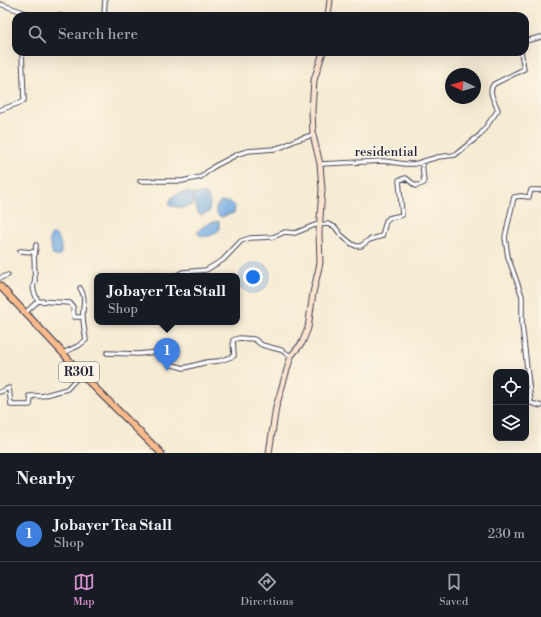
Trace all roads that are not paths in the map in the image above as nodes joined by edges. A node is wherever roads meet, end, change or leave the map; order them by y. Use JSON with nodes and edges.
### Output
{"nodes":[{"id":1,"x":105,"y":0,"type":"edge"},
{"id":2,"x":330,"y":0,"type":"edge"},
{"id":3,"x":0,"y":4,"type":"edge"},
{"id":4,"x":23,"y":12,"type":"edge"},
{"id":5,"x":104,"y":12,"type":"edge"},
{"id":6,"x":328,"y":12,"type":"edge"},
{"id":7,"x":541,"y":37,"type":"edge"},
{"id":8,"x":529,"y":40,"type":"edge"},
{"id":9,"x":22,"y":56,"type":"edge"},
{"id":10,"x":322,"y":56,"type":"edge"},
{"id":11,"x":522,"y":56,"type":"edge"},
{"id":12,"x":0,"y":110,"type":"edge"},
{"id":13,"x":313,"y":135,"type":"junction"},
{"id":14,"x":422,"y":162,"type":"junction"},
{"id":15,"x":320,"y":164,"type":"junction"},
{"id":16,"x":140,"y":182,"type":"dead end"},
{"id":17,"x":541,"y":190,"type":"edge"},
{"id":18,"x":320,"y":225,"type":"junction"},
{"id":19,"x":36,"y":245,"type":"dead end"},
{"id":20,"x":20,"y":251,"type":"dead end"},
{"id":21,"x":35,"y":256,"type":"junction"},
{"id":22,"x":181,"y":273,"type":"edge"},
{"id":23,"x":8,"y":275,"type":"dead end"},
{"id":24,"x":0,"y":278,"type":"edge"},
{"id":25,"x":0,"y":286,"type":"edge"},
{"id":26,"x":80,"y":288,"type":"dead end"},
{"id":27,"x":38,"y":301,"type":"junction"},
{"id":28,"x":25,"y":313,"type":"junction"},
{"id":29,"x":82,"y":317,"type":"junction"},
{"id":30,"x":63,"y":353,"type":"junction"},
{"id":31,"x":107,"y":353,"type":"dead end"},
{"id":32,"x":291,"y":356,"type":"junction"},
{"id":33,"x":81,"y":374,"type":"junction"},
{"id":34,"x":0,"y":392,"type":"edge"},
{"id":35,"x":541,"y":406,"type":"edge"},
{"id":36,"x":162,"y":453,"type":"edge"},
{"id":37,"x":269,"y":453,"type":"edge"}],
"edges":[{"from":1,"to":5,"type":"street"},
{"from":2,"to":6,"type":"street"},
{"from":3,"to":4,"type":"street"},
{"from":7,"to":8,"type":"street"},
{"from":9,"to":12,"type":"street"},
{"from":10,"to":13,"type":"street"},
{"from":11,"to":14,"type":"street","name":"residential"},
{"from":13,"to":15,"type":"street"},
{"from":13,"to":16,"type":"street"},
{"from":14,"to":15,"type":"street","name":"residential"},
{"from":14,"to":18,"type":"street"},
{"from":15,"to":18,"type":"street"},
{"from":17,"to":35,"type":"street"},
{"from":18,"to":22,"type":"street"},
{"from":18,"to":32,"type":"street"},
{"from":19,"to":21,"type":"street"},
{"from":20,"to":21,"type":"street"},
{"from":21,"to":27,"type":"street"},
{"from":23,"to":24,"type":"street"},
{"from":25,"to":28,"type":"main road","number":"R301"},
{"from":26,"to":29,"type":"street"},
{"from":27,"to":28,"type":"street"},
{"from":27,"to":29,"type":"street"},
{"from":28,"to":30,"type":"main road","number":"R301"},
{"from":29,"to":30,"type":"street"},
{"from":30,"to":33,"type":"main road","number":"R301"},
{"from":31,"to":32,"type":"street"},
{"from":32,"to":37,"type":"street"},
{"from":33,"to":34,"type":"street"},
{"from":33,"to":36,"type":"main road","number":"R301"}]}
